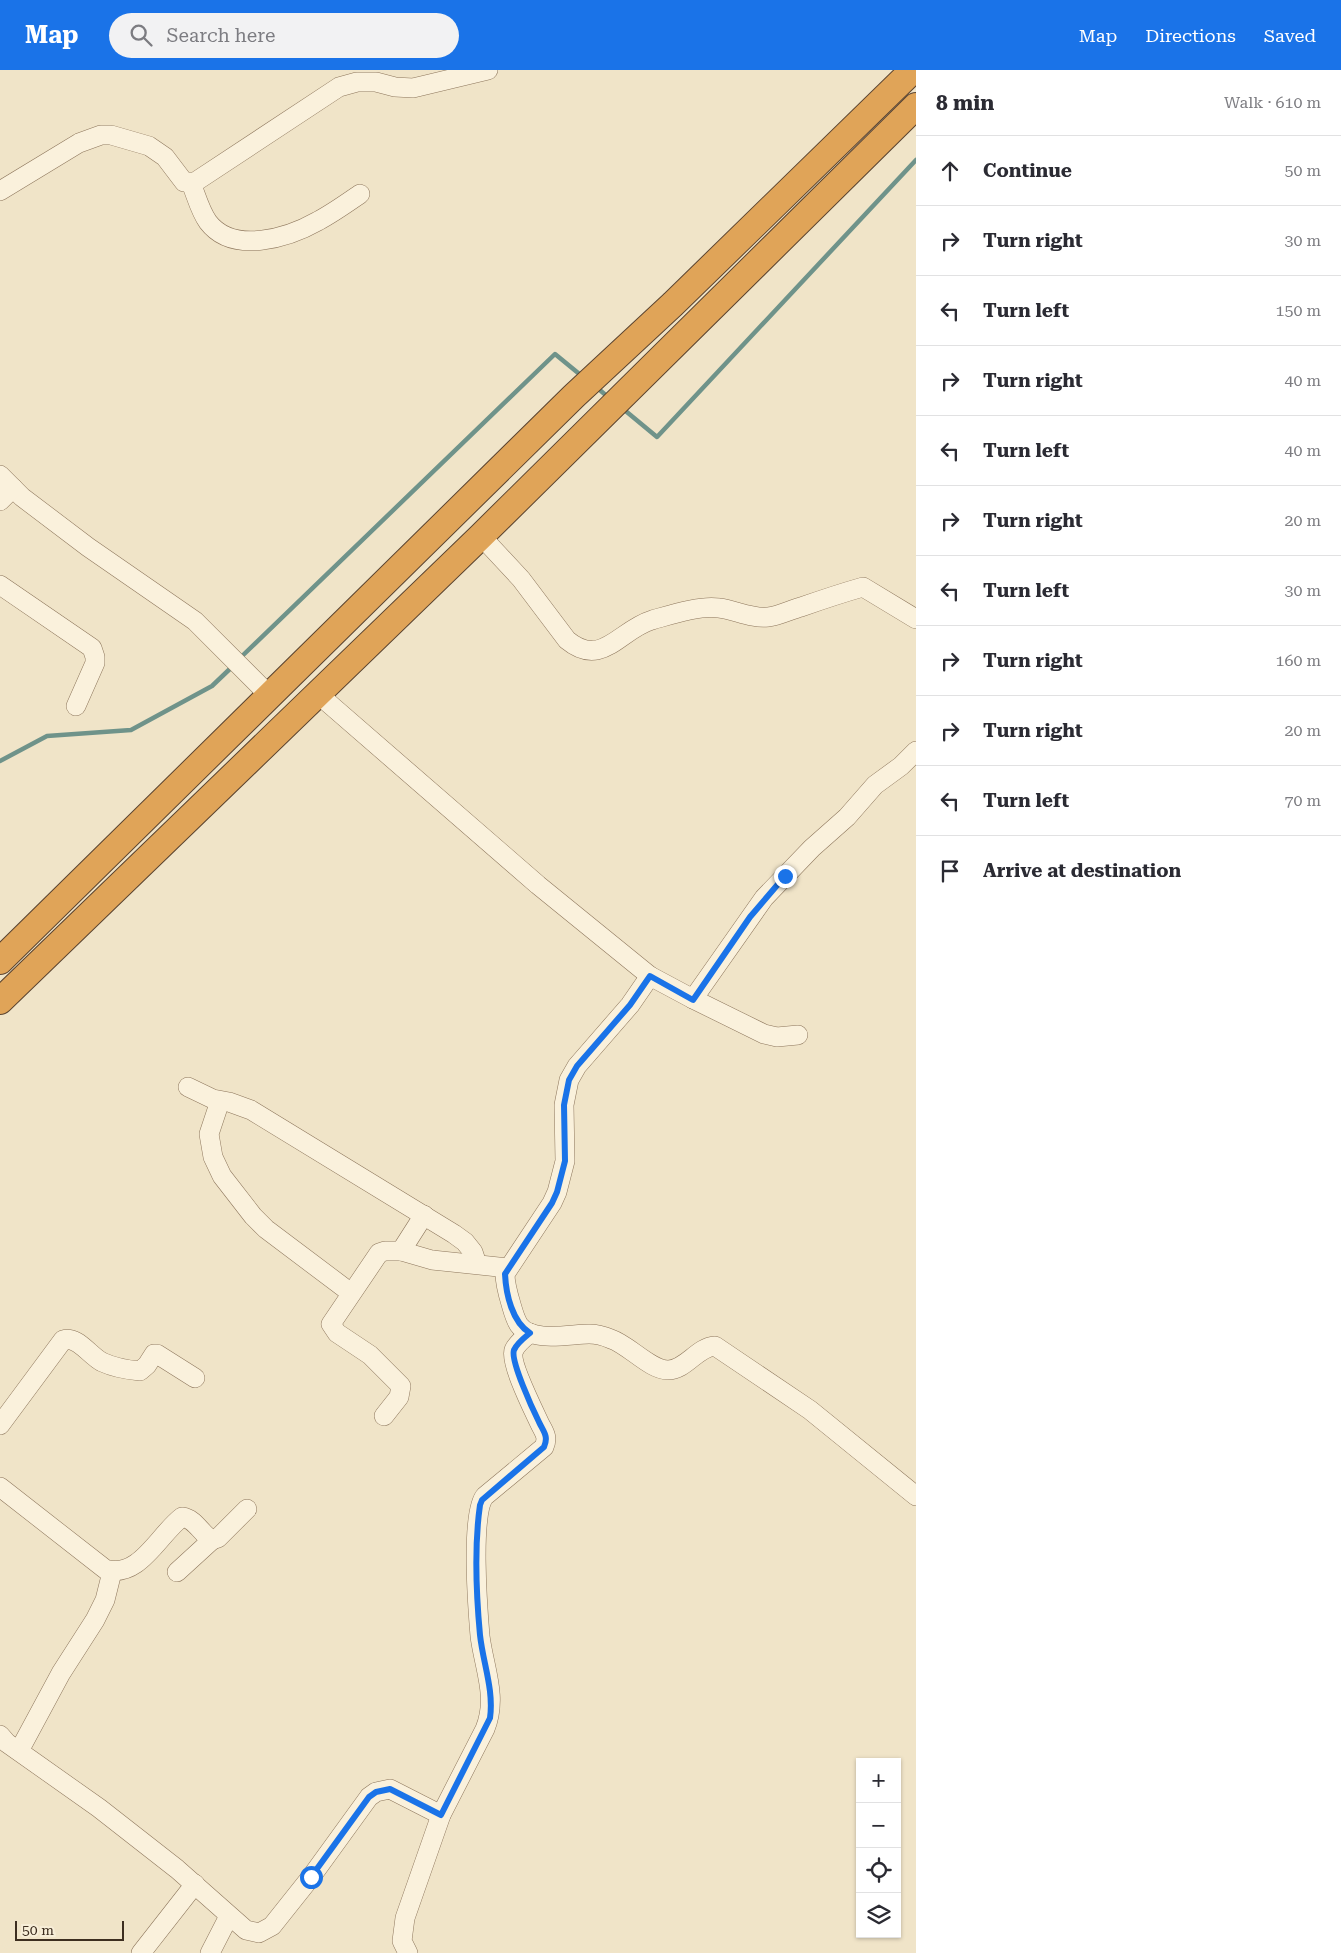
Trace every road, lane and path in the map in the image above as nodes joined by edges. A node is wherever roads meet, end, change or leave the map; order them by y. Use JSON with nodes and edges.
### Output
{"nodes":[{"id":1,"x":488,"y":70,"type":"edge"},
{"id":2,"x":913,"y":70,"type":"edge"},
{"id":3,"x":916,"y":106,"type":"edge"},
{"id":4,"x":191,"y":183,"type":"junction"},
{"id":5,"x":0,"y":191,"type":"edge"},
{"id":6,"x":360,"y":194,"type":"dead end"},
{"id":7,"x":4,"y":488,"type":"edge"},
{"id":8,"x":481,"y":536,"type":"junction"},
{"id":9,"x":0,"y":585,"type":"edge"},
{"id":10,"x":916,"y":619,"type":"edge"},
{"id":11,"x":318,"y":694,"type":"junction"},
{"id":12,"x":269,"y":695,"type":"junction"},
{"id":13,"x":76,"y":706,"type":"dead end"},
{"id":14,"x":916,"y":752,"type":"edge"},
{"id":15,"x":0,"y":961,"type":"edge"},
{"id":16,"x":650,"y":976,"type":"junction"},
{"id":17,"x":693,"y":1000,"type":"junction"},
{"id":18,"x":0,"y":1001,"type":"edge"},
{"id":19,"x":798,"y":1035,"type":"dead end"},
{"id":20,"x":188,"y":1087,"type":"dead end"},
{"id":21,"x":220,"y":1101,"type":"junction"},
{"id":22,"x":424,"y":1215,"type":"junction"},
{"id":23,"x":401,"y":1251,"type":"junction"},
{"id":24,"x":478,"y":1264,"type":"junction"},
{"id":25,"x":508,"y":1268,"type":"junction"},
{"id":26,"x":350,"y":1294,"type":"junction"},
{"id":27,"x":530,"y":1333,"type":"junction"},
{"id":28,"x":195,"y":1378,"type":"dead end"},
{"id":29,"x":384,"y":1416,"type":"dead end"},
{"id":30,"x":0,"y":1425,"type":"edge"},
{"id":31,"x":0,"y":1487,"type":"edge"},
{"id":32,"x":916,"y":1496,"type":"edge"},
{"id":33,"x":247,"y":1509,"type":"dead end"},
{"id":34,"x":212,"y":1540,"type":"junction"},
{"id":35,"x":112,"y":1572,"type":"junction"},
{"id":36,"x":177,"y":1572,"type":"dead end"},
{"id":37,"x":0,"y":1735,"type":"edge"},
{"id":38,"x":19,"y":1751,"type":"junction"},
{"id":39,"x":441,"y":1815,"type":"junction"},
{"id":40,"x":195,"y":1884,"type":"junction"},
{"id":41,"x":228,"y":1916,"type":"junction"},
{"id":42,"x":142,"y":1953,"type":"edge"},
{"id":43,"x":210,"y":1953,"type":"edge"},
{"id":44,"x":408,"y":1953,"type":"edge"}],
"edges":[{"from":1,"to":4,"type":"street"},
{"from":2,"to":12,"type":"highway"},
{"from":3,"to":8,"type":"highway"},
{"from":4,"to":5,"type":"street"},
{"from":4,"to":6,"type":"street"},
{"from":7,"to":12,"type":"street"},
{"from":8,"to":10,"type":"street"},
{"from":8,"to":11,"type":"highway"},
{"from":9,"to":13,"type":"street"},
{"from":11,"to":16,"type":"street"},
{"from":11,"to":18,"type":"highway"},
{"from":12,"to":15,"type":"highway"},
{"from":14,"to":17,"type":"street"},
{"from":16,"to":17,"type":"street"},
{"from":16,"to":25,"type":"street"},
{"from":17,"to":19,"type":"street"},
{"from":20,"to":21,"type":"street"},
{"from":21,"to":22,"type":"street"},
{"from":21,"to":26,"type":"street"},
{"from":22,"to":23,"type":"street"},
{"from":22,"to":24,"type":"street"},
{"from":23,"to":24,"type":"street"},
{"from":23,"to":26,"type":"street"},
{"from":24,"to":25,"type":"street"},
{"from":25,"to":27,"type":"street"},
{"from":26,"to":29,"type":"street"},
{"from":27,"to":32,"type":"street"},
{"from":27,"to":39,"type":"street"},
{"from":28,"to":30,"type":"street"},
{"from":31,"to":35,"type":"street"},
{"from":33,"to":34,"type":"street"},
{"from":34,"to":35,"type":"street"},
{"from":34,"to":36,"type":"street"},
{"from":35,"to":38,"type":"street"},
{"from":37,"to":38,"type":"street"},
{"from":38,"to":40,"type":"street"},
{"from":39,"to":41,"type":"street"},
{"from":39,"to":44,"type":"street"},
{"from":40,"to":41,"type":"street"},
{"from":40,"to":42,"type":"street"},
{"from":41,"to":43,"type":"street"}]}
